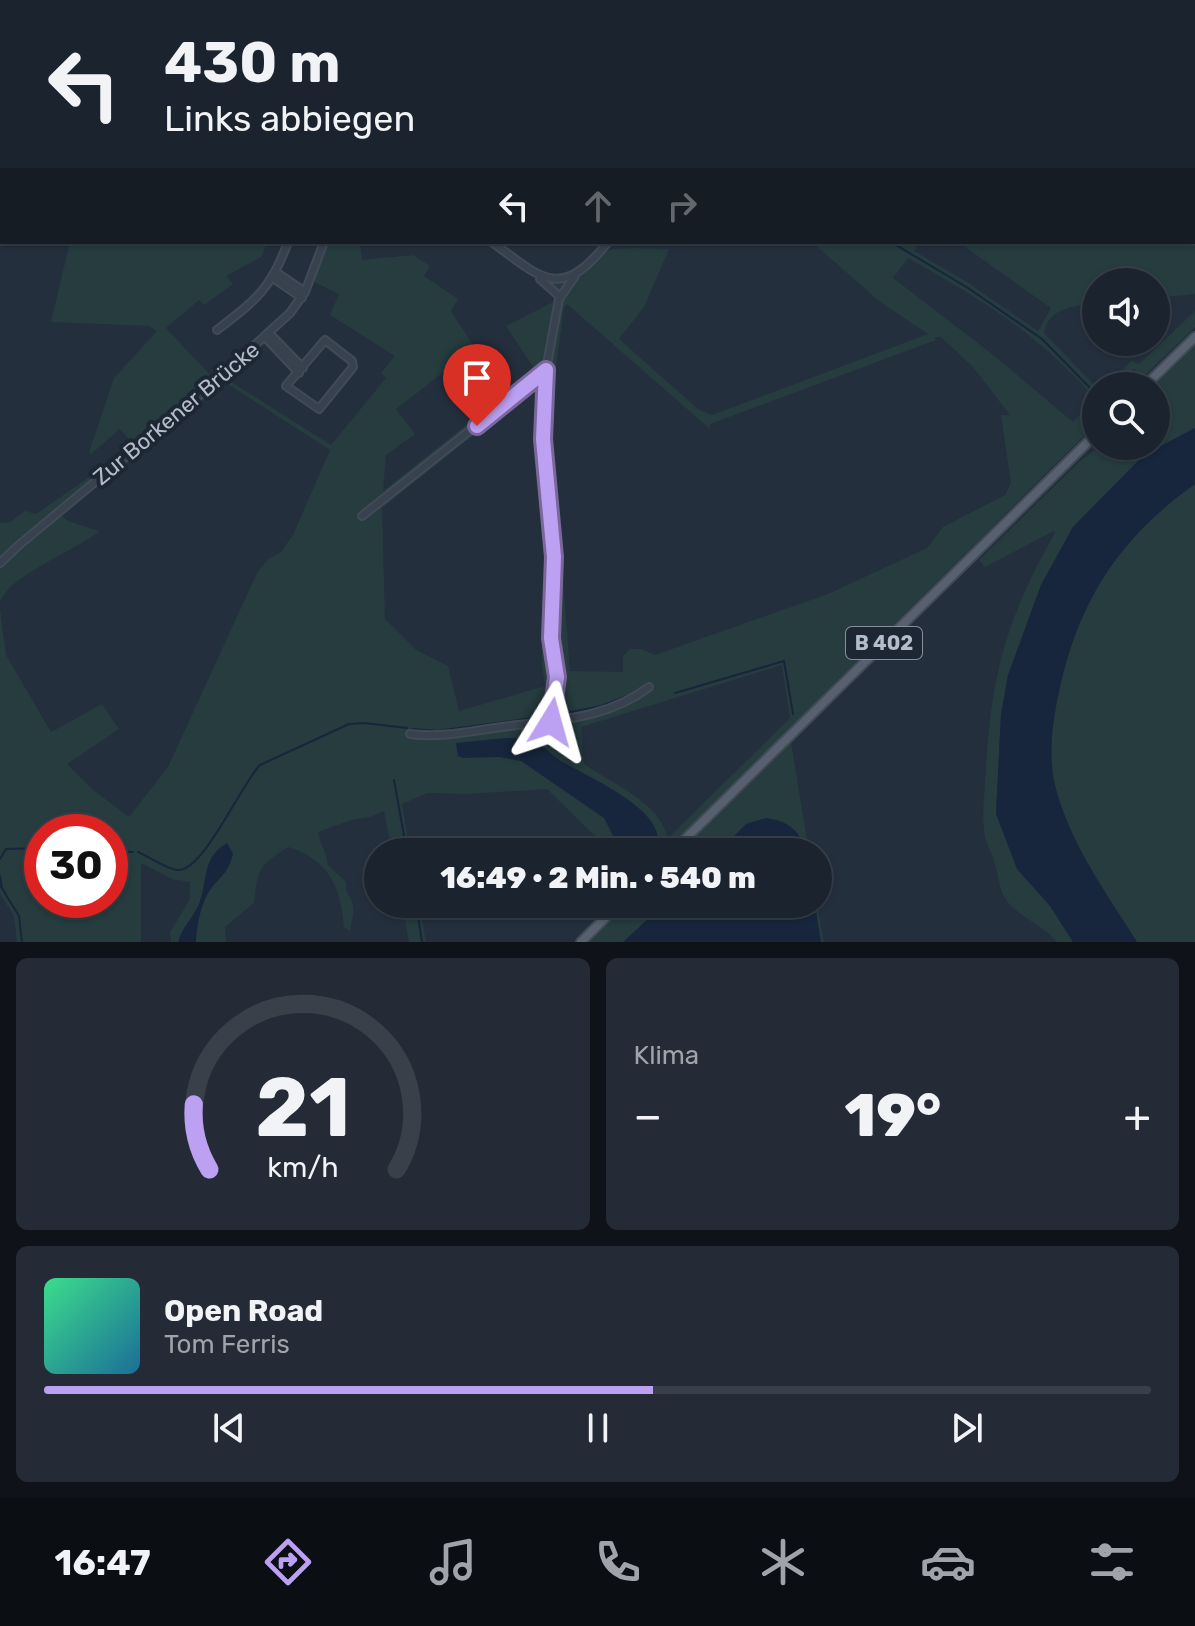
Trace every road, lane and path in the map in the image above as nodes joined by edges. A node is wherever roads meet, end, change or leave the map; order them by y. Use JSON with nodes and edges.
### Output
{"nodes":[{"id":1,"x":287,"y":244,"type":"edge"},
{"id":2,"x":323,"y":244,"type":"edge"},
{"id":3,"x":495,"y":244,"type":"edge"},
{"id":4,"x":606,"y":244,"type":"edge"},
{"id":5,"x":534,"y":274,"type":"junction"},
{"id":6,"x":275,"y":276,"type":"junction"},
{"id":7,"x":575,"y":276,"type":"junction"},
{"id":8,"x":304,"y":295,"type":"junction"},
{"id":9,"x":559,"y":299,"type":"junction"},
{"id":10,"x":217,"y":330,"type":"dead end"},
{"id":11,"x":267,"y":335,"type":"junction"},
{"id":12,"x":1195,"y":337,"type":"edge"},
{"id":13,"x":301,"y":370,"type":"junction"},
{"id":14,"x":546,"y":370,"type":"junction"},
{"id":15,"x":1159,"y":372,"type":"edge"},
{"id":16,"x":1082,"y":448,"type":"edge"},
{"id":17,"x":362,"y":516,"type":"dead end"},
{"id":18,"x":0,"y":563,"type":"edge"},
{"id":19,"x":649,"y":687,"type":"dead end"},
{"id":20,"x":551,"y":722,"type":"junction"},
{"id":21,"x":410,"y":734,"type":"dead end"},
{"id":22,"x":686,"y":838,"type":"edge"},
{"id":23,"x":605,"y":918,"type":"edge"},
{"id":24,"x":581,"y":942,"type":"edge"}],
"edges":[{"from":1,"to":6,"type":"street"},
{"from":2,"to":8,"type":"street","name":"Zur Borkener Brücke"},
{"from":3,"to":5,"type":"street"},
{"from":4,"to":7,"type":"street"},
{"from":5,"to":7,"type":"street"},
{"from":5,"to":9,"type":"street"},
{"from":6,"to":8,"type":"street"},
{"from":6,"to":10,"type":"street"},
{"from":7,"to":9,"type":"street"},
{"from":8,"to":11,"type":"street","name":"Zur Borkener Brücke"},
{"from":9,"to":14,"type":"street"},
{"from":11,"to":13,"type":"street"},
{"from":11,"to":18,"type":"street","name":"Zur Borkener Brücke"},
{"from":12,"to":15,"type":"main road"},
{"from":13,"to":13,"type":"street"},
{"from":14,"to":17,"type":"street"},
{"from":14,"to":20,"type":"street"},
{"from":16,"to":22,"type":"main road","number":"B 402"},
{"from":19,"to":20,"type":"street"},
{"from":20,"to":21,"type":"street"},
{"from":23,"to":24,"type":"main road"}]}
